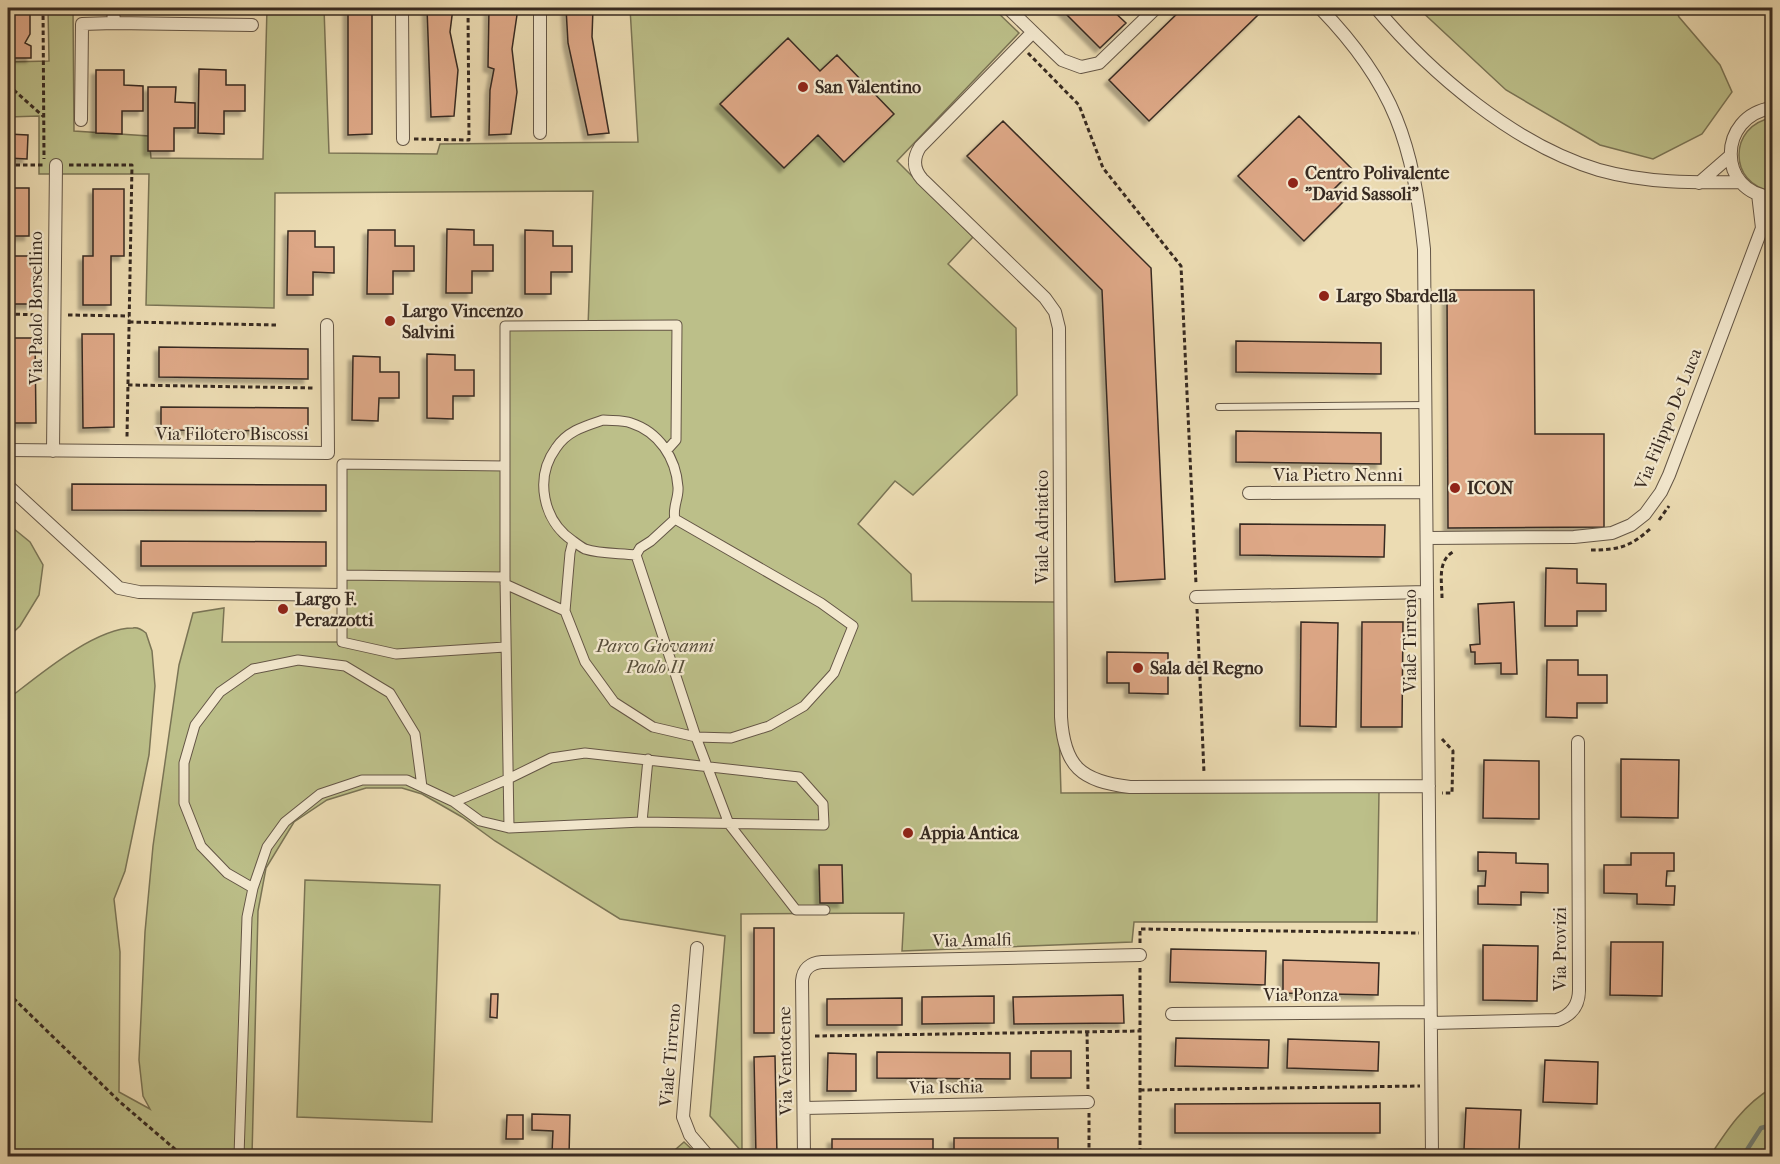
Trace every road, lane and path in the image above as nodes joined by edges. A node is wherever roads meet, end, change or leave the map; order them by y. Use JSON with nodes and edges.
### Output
{"nodes":[{"id":1,"x":43,"y":8,"type":"edge"},
{"id":2,"x":113,"y":8,"type":"edge"},
{"id":3,"x":402,"y":8,"type":"edge"},
{"id":4,"x":468,"y":8,"type":"edge"},
{"id":5,"x":540,"y":8,"type":"edge"},
{"id":6,"x":1008,"y":8,"type":"edge"},
{"id":7,"x":1156,"y":8,"type":"edge"},
{"id":8,"x":1320,"y":8,"type":"edge"},
{"id":9,"x":1376,"y":8,"type":"edge"},
{"id":10,"x":114,"y":22,"type":"junction"},
{"id":11,"x":252,"y":25,"type":"dead end"},
{"id":12,"x":1033,"y":32,"type":"junction"},
{"id":13,"x":1020,"y":45,"type":"junction"},
{"id":14,"x":8,"y":85,"type":"edge"},
{"id":15,"x":1773,"y":108,"type":"edge"},
{"id":16,"x":44,"y":117,"type":"junction"},
{"id":17,"x":81,"y":120,"type":"dead end"},
{"id":18,"x":540,"y":133,"type":"dead end"},
{"id":19,"x":403,"y":139,"type":"joint"},
{"id":20,"x":1730,"y":156,"type":"junction"},
{"id":21,"x":8,"y":165,"type":"edge"},
{"id":22,"x":50,"y":165,"type":"junction"},
{"id":23,"x":1741,"y":182,"type":"junction"},
{"id":24,"x":1699,"y":183,"type":"junction"},
{"id":25,"x":1758,"y":194,"type":"junction"},
{"id":26,"x":1773,"y":197,"type":"edge"},
{"id":27,"x":1773,"y":216,"type":"edge"},
{"id":28,"x":1762,"y":228,"type":"junction"},
{"id":29,"x":129,"y":322,"type":"junction"},
{"id":30,"x":276,"y":325,"type":"dead end"},
{"id":31,"x":327,"y":325,"type":"dead end"},
{"id":32,"x":128,"y":385,"type":"junction"},
{"id":33,"x":327,"y":388,"type":"junction"},
{"id":34,"x":1426,"y":405,"type":"junction"},
{"id":35,"x":1219,"y":407,"type":"dead end"},
{"id":36,"x":8,"y":450,"type":"edge"},
{"id":37,"x":667,"y":450,"type":"junction"},
{"id":38,"x":53,"y":451,"type":"junction"},
{"id":39,"x":127,"y":451,"type":"junction"},
{"id":40,"x":505,"y":466,"type":"junction"},
{"id":41,"x":8,"y":486,"type":"edge"},
{"id":42,"x":1426,"y":492,"type":"junction"},
{"id":43,"x":1249,"y":493,"type":"dead end"},
{"id":44,"x":675,"y":519,"type":"junction"},
{"id":45,"x":1427,"y":537,"type":"junction"},
{"id":46,"x":573,"y":541,"type":"junction"},
{"id":47,"x":636,"y":555,"type":"junction"},
{"id":48,"x":342,"y":575,"type":"junction"},
{"id":49,"x":505,"y":580,"type":"junction"},
{"id":50,"x":1427,"y":592,"type":"junction"},
{"id":51,"x":342,"y":595,"type":"junction"},
{"id":52,"x":1196,"y":597,"type":"junction"},
{"id":53,"x":565,"y":611,"type":"junction"},
{"id":54,"x":506,"y":648,"type":"junction"},
{"id":55,"x":696,"y":737,"type":"junction"},
{"id":56,"x":1578,"y":742,"type":"dead end"},
{"id":57,"x":648,"y":759,"type":"junction"},
{"id":58,"x":706,"y":766,"type":"junction"},
{"id":59,"x":508,"y":779,"type":"junction"},
{"id":60,"x":1429,"y":786,"type":"junction"},
{"id":61,"x":422,"y":787,"type":"junction"},
{"id":62,"x":1205,"y":787,"type":"junction"},
{"id":63,"x":454,"y":802,"type":"junction"},
{"id":64,"x":642,"y":822,"type":"junction"},
{"id":65,"x":729,"y":824,"type":"junction"},
{"id":66,"x":509,"y":828,"type":"junction"},
{"id":67,"x":253,"y":888,"type":"junction"},
{"id":68,"x":825,"y":910,"type":"dead end"},
{"id":69,"x":1430,"y":933,"type":"junction"},
{"id":70,"x":697,"y":948,"type":"dead end"},
{"id":71,"x":1140,"y":955,"type":"junction"},
{"id":72,"x":807,"y":967,"type":"joint"},
{"id":73,"x":8,"y":993,"type":"edge"},
{"id":74,"x":1172,"y":1014,"type":"dead end"},
{"id":75,"x":1430,"y":1018,"type":"junction"},
{"id":76,"x":1140,"y":1031,"type":"junction"},
{"id":77,"x":803,"y":1036,"type":"junction"},
{"id":78,"x":1431,"y":1086,"type":"junction"},
{"id":79,"x":1140,"y":1090,"type":"junction"},
{"id":80,"x":1088,"y":1102,"type":"dead end"},
{"id":81,"x":804,"y":1108,"type":"junction"},
{"id":82,"x":183,"y":1156,"type":"edge"},
{"id":83,"x":239,"y":1156,"type":"edge"},
{"id":84,"x":708,"y":1156,"type":"edge"},
{"id":85,"x":804,"y":1156,"type":"edge"},
{"id":86,"x":1140,"y":1156,"type":"edge"},
{"id":87,"x":1380,"y":1156,"type":"edge"},
{"id":88,"x":1432,"y":1156,"type":"edge"}],
"edges":[{"from":1,"to":16,"type":"path"},
{"from":2,"to":10,"type":"street"},
{"from":3,"to":19,"type":"street"},
{"from":4,"to":19,"type":"path"},
{"from":5,"to":18,"type":"street"},
{"from":6,"to":12,"type":"street"},
{"from":7,"to":12,"type":"street"},
{"from":8,"to":34,"type":"street","name":"Viale Tirreno"},
{"from":9,"to":24,"type":"street"},
{"from":10,"to":11,"type":"street"},
{"from":10,"to":17,"type":"street"},
{"from":12,"to":13,"type":"street","name":"Viale Adriatico"},
{"from":13,"to":52,"type":"path"},
{"from":13,"to":62,"type":"street","name":"Viale Adriatico"},
{"from":14,"to":16,"type":"path"},
{"from":15,"to":20,"type":"street"},
{"from":16,"to":22,"type":"path"},
{"from":20,"to":23,"type":"street"},
{"from":20,"to":24,"type":"street"},
{"from":21,"to":22,"type":"path"},
{"from":22,"to":29,"type":"path"},
{"from":22,"to":38,"type":"street","name":"Via Paolo Borsellino"},
{"from":23,"to":24,"type":"street"},
{"from":23,"to":25,"type":"street"},
{"from":25,"to":26,"type":"street"},
{"from":25,"to":28,"type":"street"},
{"from":27,"to":28,"type":"street"},
{"from":28,"to":45,"type":"street","name":"Via Filippo De Luca"},
{"from":29,"to":30,"type":"path"},
{"from":29,"to":32,"type":"path"},
{"from":31,"to":33,"type":"street","name":"Via Filotero Biscossi"},
{"from":32,"to":33,"type":"path"},
{"from":32,"to":39,"type":"path"},
{"from":33,"to":39,"type":"street","name":"Via Filotero Biscossi"},
{"from":34,"to":35,"type":"lane"},
{"from":34,"to":42,"type":"street","name":"Viale Tirreno"},
{"from":36,"to":38,"type":"street","name":"Via Filotero Biscossi"},
{"from":37,"to":40,"type":"street"},
{"from":37,"to":44,"type":"street"},
{"from":37,"to":46,"type":"street"},
{"from":38,"to":39,"type":"street","name":"Via Filotero Biscossi"},
{"from":40,"to":48,"type":"street"},
{"from":40,"to":49,"type":"street"},
{"from":41,"to":51,"type":"street"},
{"from":42,"to":43,"type":"street","name":"Via Pietro Nenni"},
{"from":42,"to":45,"type":"street","name":"Viale Tirreno"},
{"from":44,"to":47,"type":"street"},
{"from":44,"to":55,"type":"street"},
{"from":45,"to":50,"type":"street","name":"Viale Tirreno"},
{"from":46,"to":47,"type":"street"},
{"from":46,"to":53,"type":"street"},
{"from":47,"to":55,"type":"street"},
{"from":48,"to":49,"type":"street"},
{"from":48,"to":51,"type":"street"},
{"from":49,"to":53,"type":"street"},
{"from":49,"to":54,"type":"street"},
{"from":50,"to":52,"type":"street"},
{"from":50,"to":60,"type":"street","name":"Viale Tirreno"},
{"from":51,"to":54,"type":"street"},
{"from":52,"to":62,"type":"path"},
{"from":53,"to":55,"type":"street"},
{"from":54,"to":59,"type":"street"},
{"from":55,"to":58,"type":"street"},
{"from":56,"to":75,"type":"street","name":"Via Provizi"},
{"from":57,"to":58,"type":"street"},
{"from":57,"to":59,"type":"street"},
{"from":57,"to":64,"type":"street"},
{"from":58,"to":65,"type":"street"},
{"from":58,"to":65,"type":"street"},
{"from":59,"to":63,"type":"street"},
{"from":59,"to":66,"type":"street"},
{"from":60,"to":62,"type":"street","name":"Viale Adriatico"},
{"from":60,"to":69,"type":"street","name":"Viale Tirreno"},
{"from":61,"to":63,"type":"street"},
{"from":61,"to":67,"type":"street"},
{"from":61,"to":67,"type":"street"},
{"from":63,"to":66,"type":"street"},
{"from":64,"to":65,"type":"street"},
{"from":64,"to":66,"type":"street"},
{"from":65,"to":68,"type":"street"},
{"from":67,"to":83,"type":"street"},
{"from":69,"to":71,"type":"path"},
{"from":69,"to":75,"type":"street","name":"Viale Tirreno"},
{"from":70,"to":84,"type":"street","name":"Viale Tirreno"},
{"from":71,"to":72,"type":"street","name":"Via Amalfi"},
{"from":71,"to":76,"type":"path"},
{"from":72,"to":77,"type":"street","name":"Via Ventotene"},
{"from":73,"to":82,"type":"path"},
{"from":74,"to":75,"type":"street","name":"Via Ponza"},
{"from":75,"to":78,"type":"street","name":"Viale Tirreno"},
{"from":76,"to":77,"type":"path"},
{"from":76,"to":79,"type":"path"},
{"from":77,"to":81,"type":"street","name":"Via Ventotene"},
{"from":78,"to":79,"type":"path"},
{"from":78,"to":88,"type":"street","name":"Viale Tirreno"},
{"from":79,"to":86,"type":"path"},
{"from":80,"to":81,"type":"street","name":"Via Ischia"},
{"from":81,"to":85,"type":"street","name":"Via Ventotene"},
{"from":87,"to":88,"type":"street"}]}
